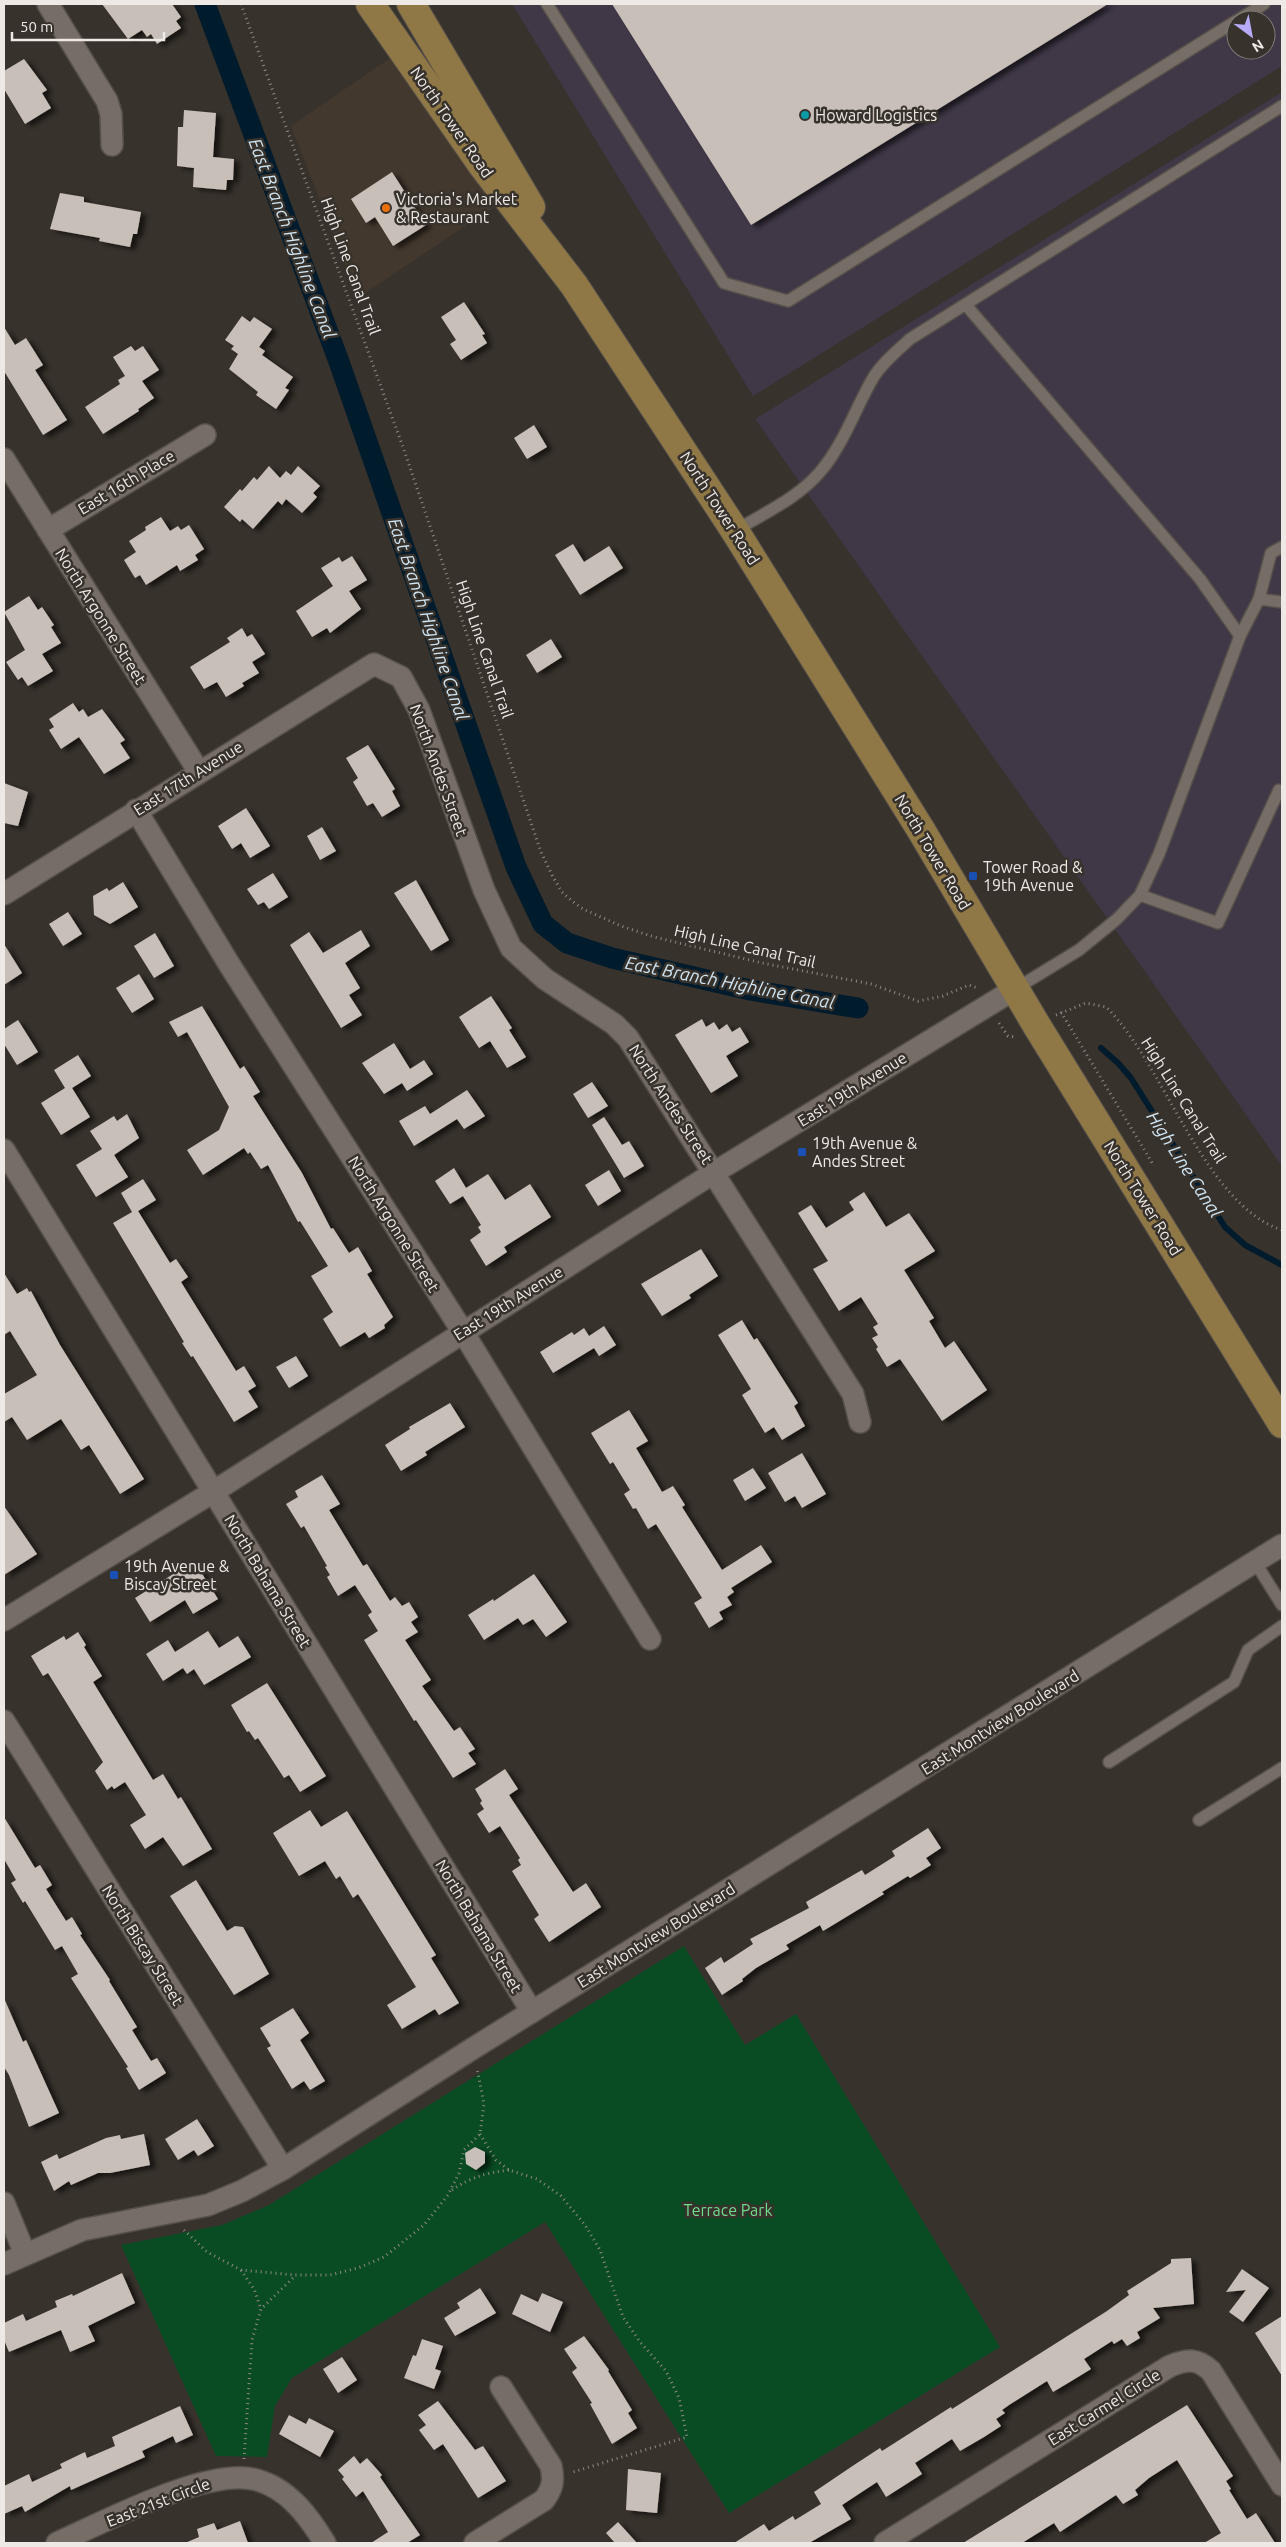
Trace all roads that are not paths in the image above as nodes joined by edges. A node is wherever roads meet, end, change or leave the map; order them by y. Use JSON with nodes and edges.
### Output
{"nodes":[{"id":1,"x":48,"y":4,"type":"edge"},
{"id":2,"x":370,"y":4,"type":"edge"},
{"id":3,"x":411,"y":4,"type":"edge"},
{"id":4,"x":547,"y":4,"type":"edge"},
{"id":5,"x":1226,"y":28,"type":"edge"},
{"id":6,"x":1282,"y":106,"type":"edge"},
{"id":7,"x":112,"y":145,"type":"dead end"},
{"id":8,"x":574,"y":285,"type":"junction"},
{"id":9,"x":966,"y":304,"type":"junction"},
{"id":10,"x":205,"y":435,"type":"dead end"},
{"id":11,"x":4,"y":460,"type":"edge"},
{"id":12,"x":48,"y":530,"type":"junction"},
{"id":13,"x":735,"y":531,"type":"junction"},
{"id":14,"x":1282,"y":547,"type":"edge"},
{"id":15,"x":1259,"y":599,"type":"junction"},
{"id":16,"x":1282,"y":602,"type":"edge"},
{"id":17,"x":1240,"y":636,"type":"junction"},
{"id":18,"x":374,"y":664,"type":"joint"},
{"id":19,"x":199,"y":772,"type":"junction"},
{"id":20,"x":1279,"y":790,"type":"dead end"},
{"id":21,"x":136,"y":810,"type":"junction"},
{"id":22,"x":4,"y":894,"type":"edge"},
{"id":23,"x":1140,"y":895,"type":"junction"},
{"id":24,"x":1015,"y":989,"type":"junction"},
{"id":25,"x":4,"y":1150,"type":"edge"},
{"id":26,"x":715,"y":1172,"type":"junction"},
{"id":27,"x":463,"y":1332,"type":"junction"},
{"id":28,"x":860,"y":1422,"type":"dead end"},
{"id":29,"x":1282,"y":1424,"type":"edge"},
{"id":30,"x":214,"y":1492,"type":"junction"},
{"id":31,"x":1282,"y":1545,"type":"edge"},
{"id":32,"x":1255,"y":1562,"type":"junction"},
{"id":33,"x":1282,"y":1605,"type":"edge"},
{"id":34,"x":4,"y":1620,"type":"edge"},
{"id":35,"x":1282,"y":1626,"type":"edge"},
{"id":36,"x":650,"y":1639,"type":"dead end"},
{"id":37,"x":4,"y":1721,"type":"edge"},
{"id":38,"x":1109,"y":1762,"type":"dead end"},
{"id":39,"x":1282,"y":1768,"type":"edge"},
{"id":40,"x":1199,"y":1820,"type":"dead end"},
{"id":41,"x":532,"y":2012,"type":"junction"},
{"id":42,"x":283,"y":2169,"type":"junction"},
{"id":43,"x":4,"y":2203,"type":"edge"},
{"id":44,"x":25,"y":2254,"type":"junction"},
{"id":45,"x":4,"y":2264,"type":"edge"},
{"id":46,"x":501,"y":2387,"type":"dead end"},
{"id":47,"x":1282,"y":2485,"type":"edge"},
{"id":48,"x":57,"y":2543,"type":"edge"},
{"id":49,"x":326,"y":2543,"type":"edge"},
{"id":50,"x":475,"y":2543,"type":"edge"},
{"id":51,"x":885,"y":2543,"type":"edge"}],
"edges":[{"from":1,"to":7,"type":"street"},
{"from":2,"to":8,"type":"main road","name":"North Tower Road"},
{"from":3,"to":8,"type":"main road","name":"North Tower Road"},
{"from":4,"to":5,"type":"lane"},
{"from":6,"to":9,"type":"lane"},
{"from":8,"to":13,"type":"main road","name":"North Tower Road"},
{"from":9,"to":13,"type":"lane"},
{"from":9,"to":17,"type":"lane"},
{"from":10,"to":12,"type":"street","name":"East 16th Place"},
{"from":11,"to":12,"type":"street","name":"North Argonne Street"},
{"from":12,"to":19,"type":"street","name":"North Argonne Street"},
{"from":13,"to":24,"type":"main road","name":"North Tower Road"},
{"from":14,"to":15,"type":"lane"},
{"from":15,"to":16,"type":"lane"},
{"from":15,"to":17,"type":"lane"},
{"from":17,"to":23,"type":"lane"},
{"from":18,"to":19,"type":"street","name":"East 17th Avenue"},
{"from":18,"to":26,"type":"street","name":"North Andes Street"},
{"from":19,"to":21,"type":"street","name":"East 17th Avenue"},
{"from":20,"to":23,"type":"lane"},
{"from":21,"to":22,"type":"street","name":"East 17th Avenue"},
{"from":21,"to":27,"type":"street","name":"North Argonne Street"},
{"from":23,"to":24,"type":"lane"},
{"from":24,"to":26,"type":"street","name":"East 19th Avenue"},
{"from":24,"to":29,"type":"main road","name":"North Tower Road"},
{"from":25,"to":30,"type":"street","name":"North Bahama Street"},
{"from":26,"to":27,"type":"street","name":"East 19th Avenue"},
{"from":26,"to":28,"type":"street","name":"North Andes Street"},
{"from":27,"to":30,"type":"street","name":"East 19th Avenue"},
{"from":27,"to":36,"type":"street","name":"North Argonne Street"},
{"from":30,"to":34,"type":"street","name":"East 19th Avenue"},
{"from":30,"to":41,"type":"street","name":"North Bahama Street"},
{"from":31,"to":32,"type":"street","name":"East Montview Boulevard"},
{"from":32,"to":33,"type":"lane"},
{"from":32,"to":41,"type":"street","name":"East Montview Boulevard"},
{"from":35,"to":38,"type":"lane"},
{"from":37,"to":42,"type":"street","name":"North Biscay Street"},
{"from":39,"to":40,"type":"lane"},
{"from":41,"to":42,"type":"street","name":"East Montview Boulevard"},
{"from":42,"to":44,"type":"street","name":"East Montview Boulevard"},
{"from":43,"to":44,"type":"street"},
{"from":44,"to":45,"type":"street","name":"East Montview Boulevard"},
{"from":46,"to":50,"type":"street"},
{"from":47,"to":51,"type":"street","name":"East Carmel Circle"},
{"from":48,"to":49,"type":"street","name":"East 21st Circle"}]}
